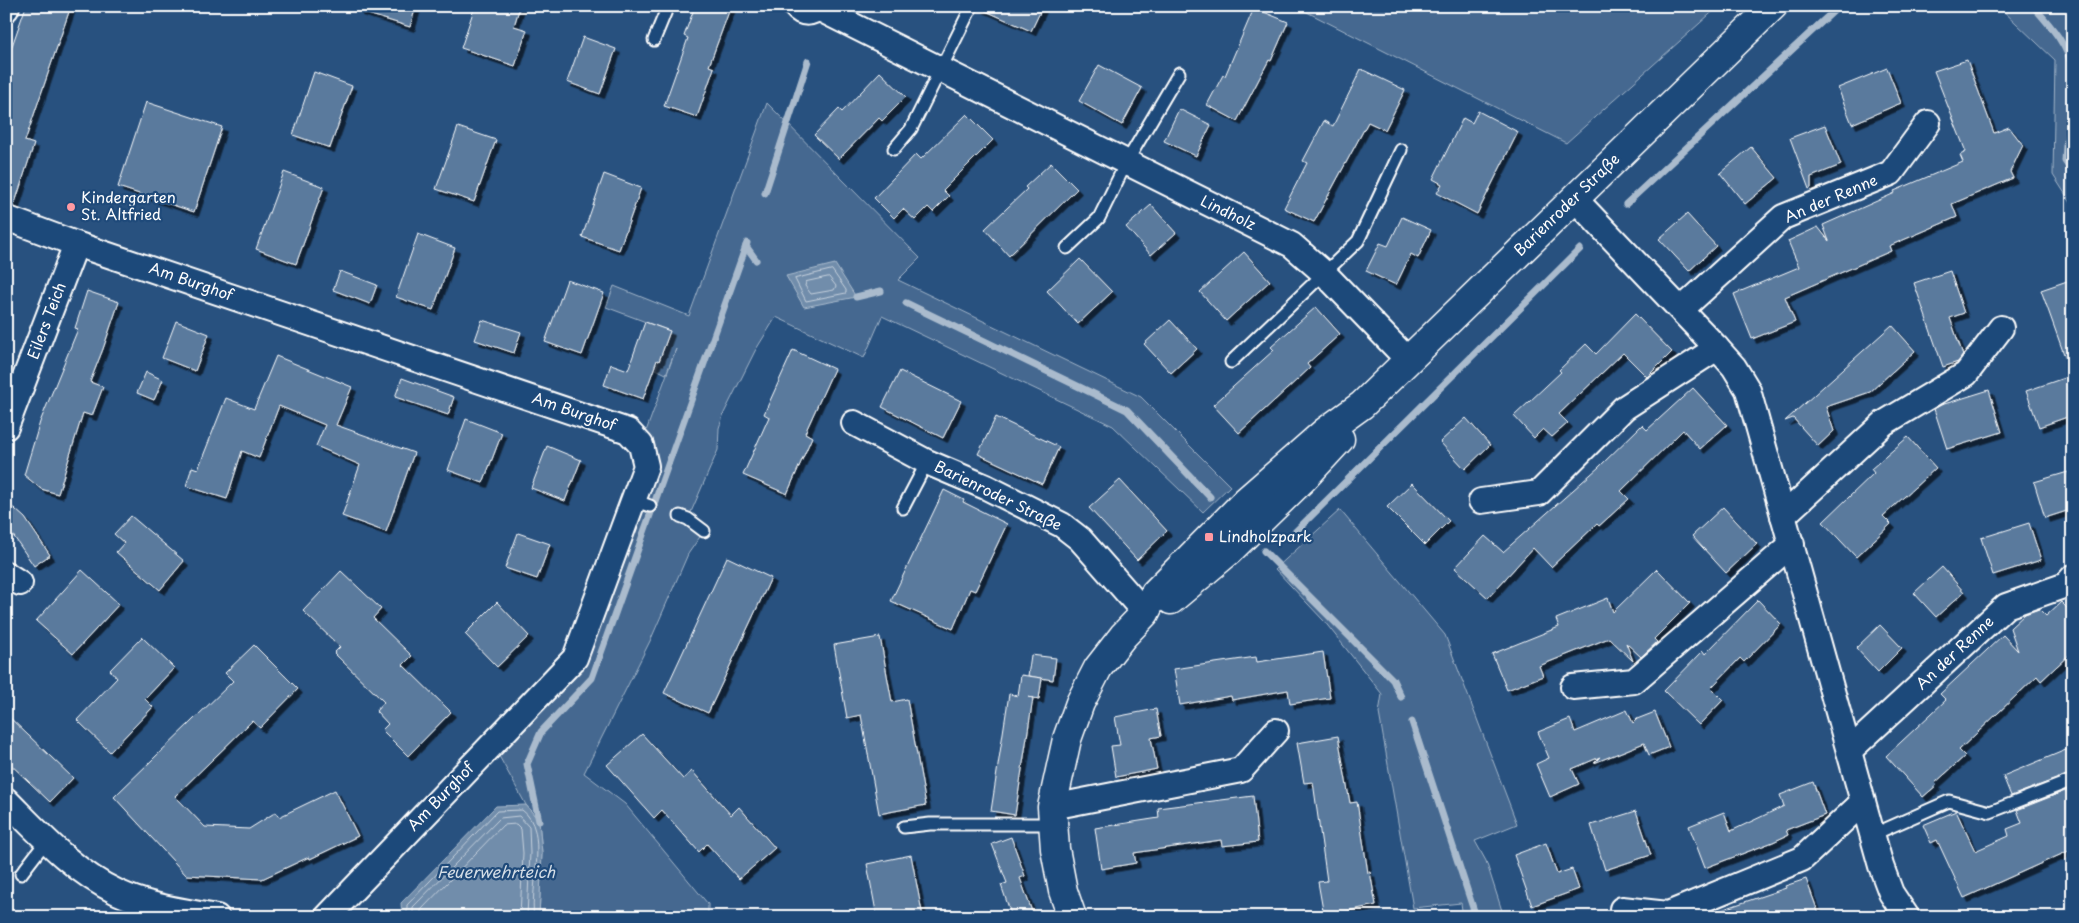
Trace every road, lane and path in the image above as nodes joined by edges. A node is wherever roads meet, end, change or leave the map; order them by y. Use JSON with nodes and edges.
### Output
{"nodes":[{"id":1,"x":668,"y":6,"type":"edge"},
{"id":2,"x":794,"y":6,"type":"edge"},
{"id":3,"x":972,"y":6,"type":"edge"},
{"id":4,"x":1773,"y":6,"type":"edge"},
{"id":5,"x":818,"y":7,"type":"edge"},
{"id":6,"x":654,"y":40,"type":"dead end"},
{"id":7,"x":942,"y":69,"type":"junction"},
{"id":8,"x":1179,"y":73,"type":"dead end"},
{"id":9,"x":1928,"y":122,"type":"dead end"},
{"id":10,"x":894,"y":149,"type":"dead end"},
{"id":11,"x":1401,"y":150,"type":"dead end"},
{"id":12,"x":1126,"y":163,"type":"junction"},
{"id":13,"x":1574,"y":198,"type":"junction"},
{"id":14,"x":6,"y":218,"type":"edge"},
{"id":15,"x":76,"y":244,"type":"junction"},
{"id":16,"x":1067,"y":248,"type":"dead end"},
{"id":17,"x":1324,"y":273,"type":"junction"},
{"id":18,"x":1682,"y":310,"type":"junction"},
{"id":19,"x":2001,"y":328,"type":"dead end"},
{"id":20,"x":1718,"y":348,"type":"junction"},
{"id":21,"x":1408,"y":360,"type":"junction"},
{"id":22,"x":1231,"y":362,"type":"dead end"},
{"id":23,"x":854,"y":423,"type":"dead end"},
{"id":24,"x":6,"y":427,"type":"edge"},
{"id":25,"x":927,"y":462,"type":"junction"},
{"id":26,"x":1481,"y":501,"type":"dead end"},
{"id":27,"x":903,"y":508,"type":"dead end"},
{"id":28,"x":680,"y":516,"type":"dead end"},
{"id":29,"x":1784,"y":516,"type":"junction"},
{"id":30,"x":704,"y":531,"type":"dead end"},
{"id":31,"x":1792,"y":544,"type":"junction"},
{"id":32,"x":2073,"y":577,"type":"edge"},
{"id":33,"x":1145,"y":613,"type":"junction"},
{"id":34,"x":1573,"y":687,"type":"dead end"},
{"id":35,"x":1276,"y":730,"type":"dead end"},
{"id":36,"x":1849,"y":751,"type":"junction"},
{"id":37,"x":2073,"y":780,"type":"edge"},
{"id":38,"x":6,"y":800,"type":"edge"},
{"id":39,"x":1863,"y":802,"type":"junction"},
{"id":40,"x":1052,"y":816,"type":"junction"},
{"id":41,"x":904,"y":827,"type":"dead end"},
{"id":42,"x":1872,"y":835,"type":"junction"},
{"id":43,"x":47,"y":840,"type":"junction"},
{"id":44,"x":21,"y":874,"type":"dead end"},
{"id":45,"x":1622,"y":908,"type":"dead end"},
{"id":46,"x":150,"y":910,"type":"edge"},
{"id":47,"x":217,"y":917,"type":"edge"},
{"id":48,"x":327,"y":917,"type":"edge"},
{"id":49,"x":1072,"y":917,"type":"edge"},
{"id":50,"x":1907,"y":917,"type":"edge"}],
"edges":[{"from":1,"to":6,"type":"lane"},
{"from":2,"to":5,"type":"street","name":"Lindholz"},
{"from":3,"to":7,"type":"lane"},
{"from":4,"to":13,"type":"main road","name":"Barienroder Straße"},
{"from":5,"to":7,"type":"street","name":"Lindholz"},
{"from":7,"to":10,"type":"lane"},
{"from":7,"to":12,"type":"street","name":"Lindholz"},
{"from":8,"to":12,"type":"lane"},
{"from":9,"to":18,"type":"street","name":"An der Renne"},
{"from":11,"to":17,"type":"lane"},
{"from":12,"to":16,"type":"lane"},
{"from":12,"to":17,"type":"street","name":"Lindholz"},
{"from":13,"to":18,"type":"street"},
{"from":13,"to":21,"type":"main road","name":"Barienroder Straße"},
{"from":14,"to":15,"type":"street","name":"Am Burghof"},
{"from":15,"to":24,"type":"street","name":"Eilers Teich"},
{"from":15,"to":48,"type":"street","name":"Am Burghof"},
{"from":17,"to":21,"type":"street","name":"Lindholz"},
{"from":17,"to":22,"type":"lane"},
{"from":18,"to":20,"type":"street"},
{"from":19,"to":29,"type":"street"},
{"from":20,"to":26,"type":"street"},
{"from":20,"to":29,"type":"street"},
{"from":21,"to":33,"type":"main road","name":"Barienroder Straße"},
{"from":23,"to":25,"type":"street","name":"Barienroder Straße"},
{"from":25,"to":27,"type":"lane"},
{"from":25,"to":33,"type":"street","name":"Barienroder Straße"},
{"from":28,"to":30,"type":"lane"},
{"from":29,"to":31,"type":"street"},
{"from":31,"to":34,"type":"street"},
{"from":31,"to":36,"type":"street"},
{"from":32,"to":36,"type":"street","name":"An der Renne"},
{"from":33,"to":40,"type":"main road","name":"Barienroder Straße"},
{"from":35,"to":40,"type":"street"},
{"from":36,"to":39,"type":"street"},
{"from":37,"to":42,"type":"lane"},
{"from":38,"to":43,"type":"street"},
{"from":39,"to":42,"type":"street"},
{"from":39,"to":45,"type":"street"},
{"from":40,"to":41,"type":"lane"},
{"from":40,"to":49,"type":"main road","name":"Barienroder Straße"},
{"from":42,"to":50,"type":"street"},
{"from":43,"to":44,"type":"lane"},
{"from":43,"to":46,"type":"street"},
{"from":46,"to":47,"type":"street"}]}
